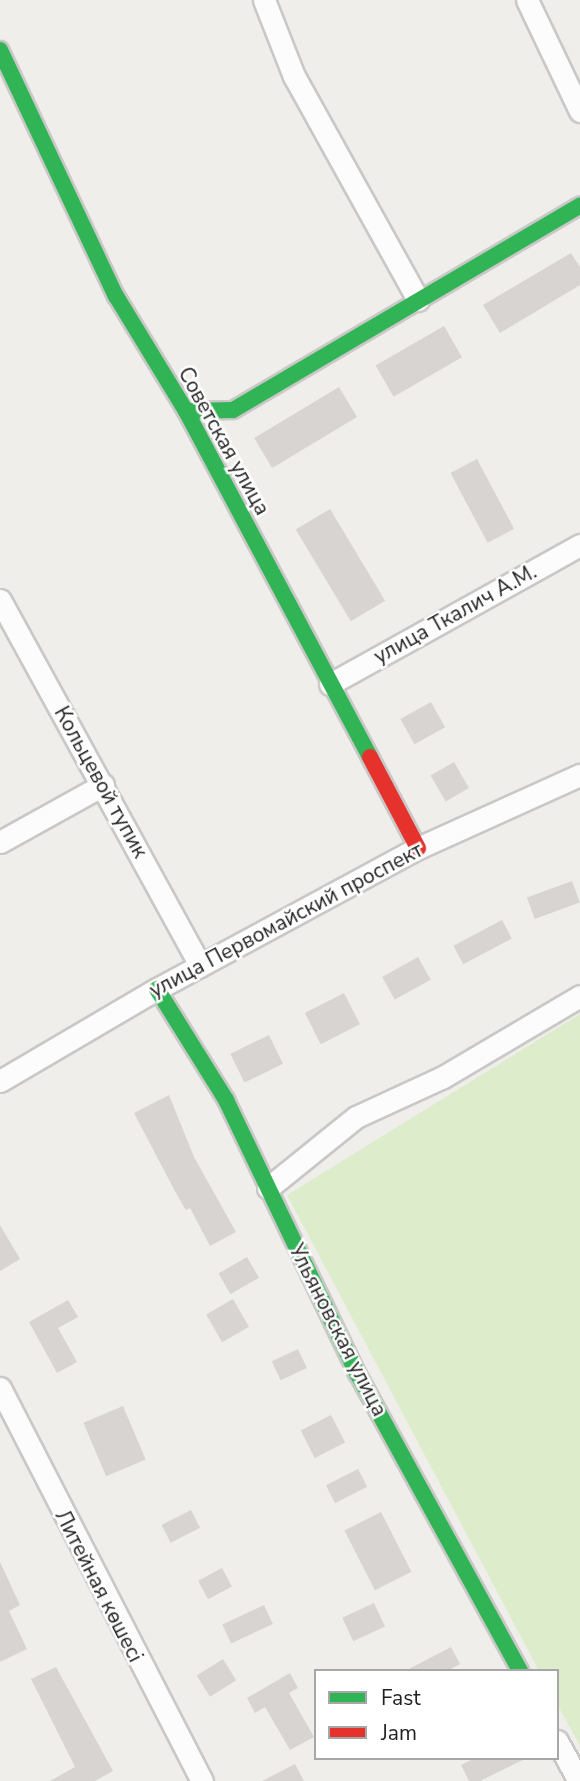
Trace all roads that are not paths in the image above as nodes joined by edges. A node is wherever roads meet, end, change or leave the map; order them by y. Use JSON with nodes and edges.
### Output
{"nodes":[{"id":1,"x":264,"y":0,"type":"edge"},
{"id":2,"x":527,"y":0,"type":"edge"},
{"id":3,"x":0,"y":50,"type":"edge"},
{"id":4,"x":580,"y":111,"type":"edge"},
{"id":5,"x":580,"y":206,"type":"edge"},
{"id":6,"x":418,"y":300,"type":"junction"},
{"id":7,"x":186,"y":411,"type":"junction"},
{"id":8,"x":580,"y":545,"type":"edge"},
{"id":9,"x":0,"y":600,"type":"edge"},
{"id":10,"x":330,"y":684,"type":"junction"},
{"id":11,"x":580,"y":775,"type":"edge"},
{"id":12,"x":103,"y":785,"type":"junction"},
{"id":13,"x":0,"y":842,"type":"edge"},
{"id":14,"x":418,"y":848,"type":"junction"},
{"id":15,"x":200,"y":966,"type":"junction"},
{"id":16,"x":157,"y":989,"type":"junction"},
{"id":17,"x":580,"y":996,"type":"edge"},
{"id":18,"x":0,"y":1081,"type":"edge"},
{"id":19,"x":268,"y":1188,"type":"junction"},
{"id":20,"x":0,"y":1388,"type":"edge"},
{"id":21,"x":519,"y":1669,"type":"edge"},
{"id":22,"x":559,"y":1745,"type":"edge"},
{"id":23,"x":202,"y":1781,"type":"edge"},
{"id":24,"x":579,"y":1781,"type":"edge"}],
"edges":[{"from":1,"to":6,"type":"street"},
{"from":2,"to":4,"type":"street"},
{"from":3,"to":7,"type":"street","name":"Советская улица"},
{"from":5,"to":6,"type":"street"},
{"from":6,"to":7,"type":"street"},
{"from":7,"to":10,"type":"street","name":"Советская улица"},
{"from":8,"to":10,"type":"street","name":"улица Ткалич А.М."},
{"from":9,"to":12,"type":"street","name":"Кольцевой тупик"},
{"from":10,"to":14,"type":"street","name":"Советская улица"},
{"from":11,"to":14,"type":"street","name":"улица Первомайский проспект"},
{"from":12,"to":13,"type":"street"},
{"from":12,"to":15,"type":"street","name":"Кольцевой тупик"},
{"from":14,"to":15,"type":"street","name":"улица Первомайский проспект"},
{"from":15,"to":16,"type":"street","name":"улица Первомайский проспект"},
{"from":16,"to":18,"type":"street","name":"улица Первомайский проспект"},
{"from":16,"to":19,"type":"street","name":"Ульяновская улица"},
{"from":17,"to":19,"type":"street"},
{"from":19,"to":21,"type":"street","name":"Ульяновская улица"},
{"from":20,"to":23,"type":"street","name":"Литейная көшесі"},
{"from":22,"to":24,"type":"street"}]}
